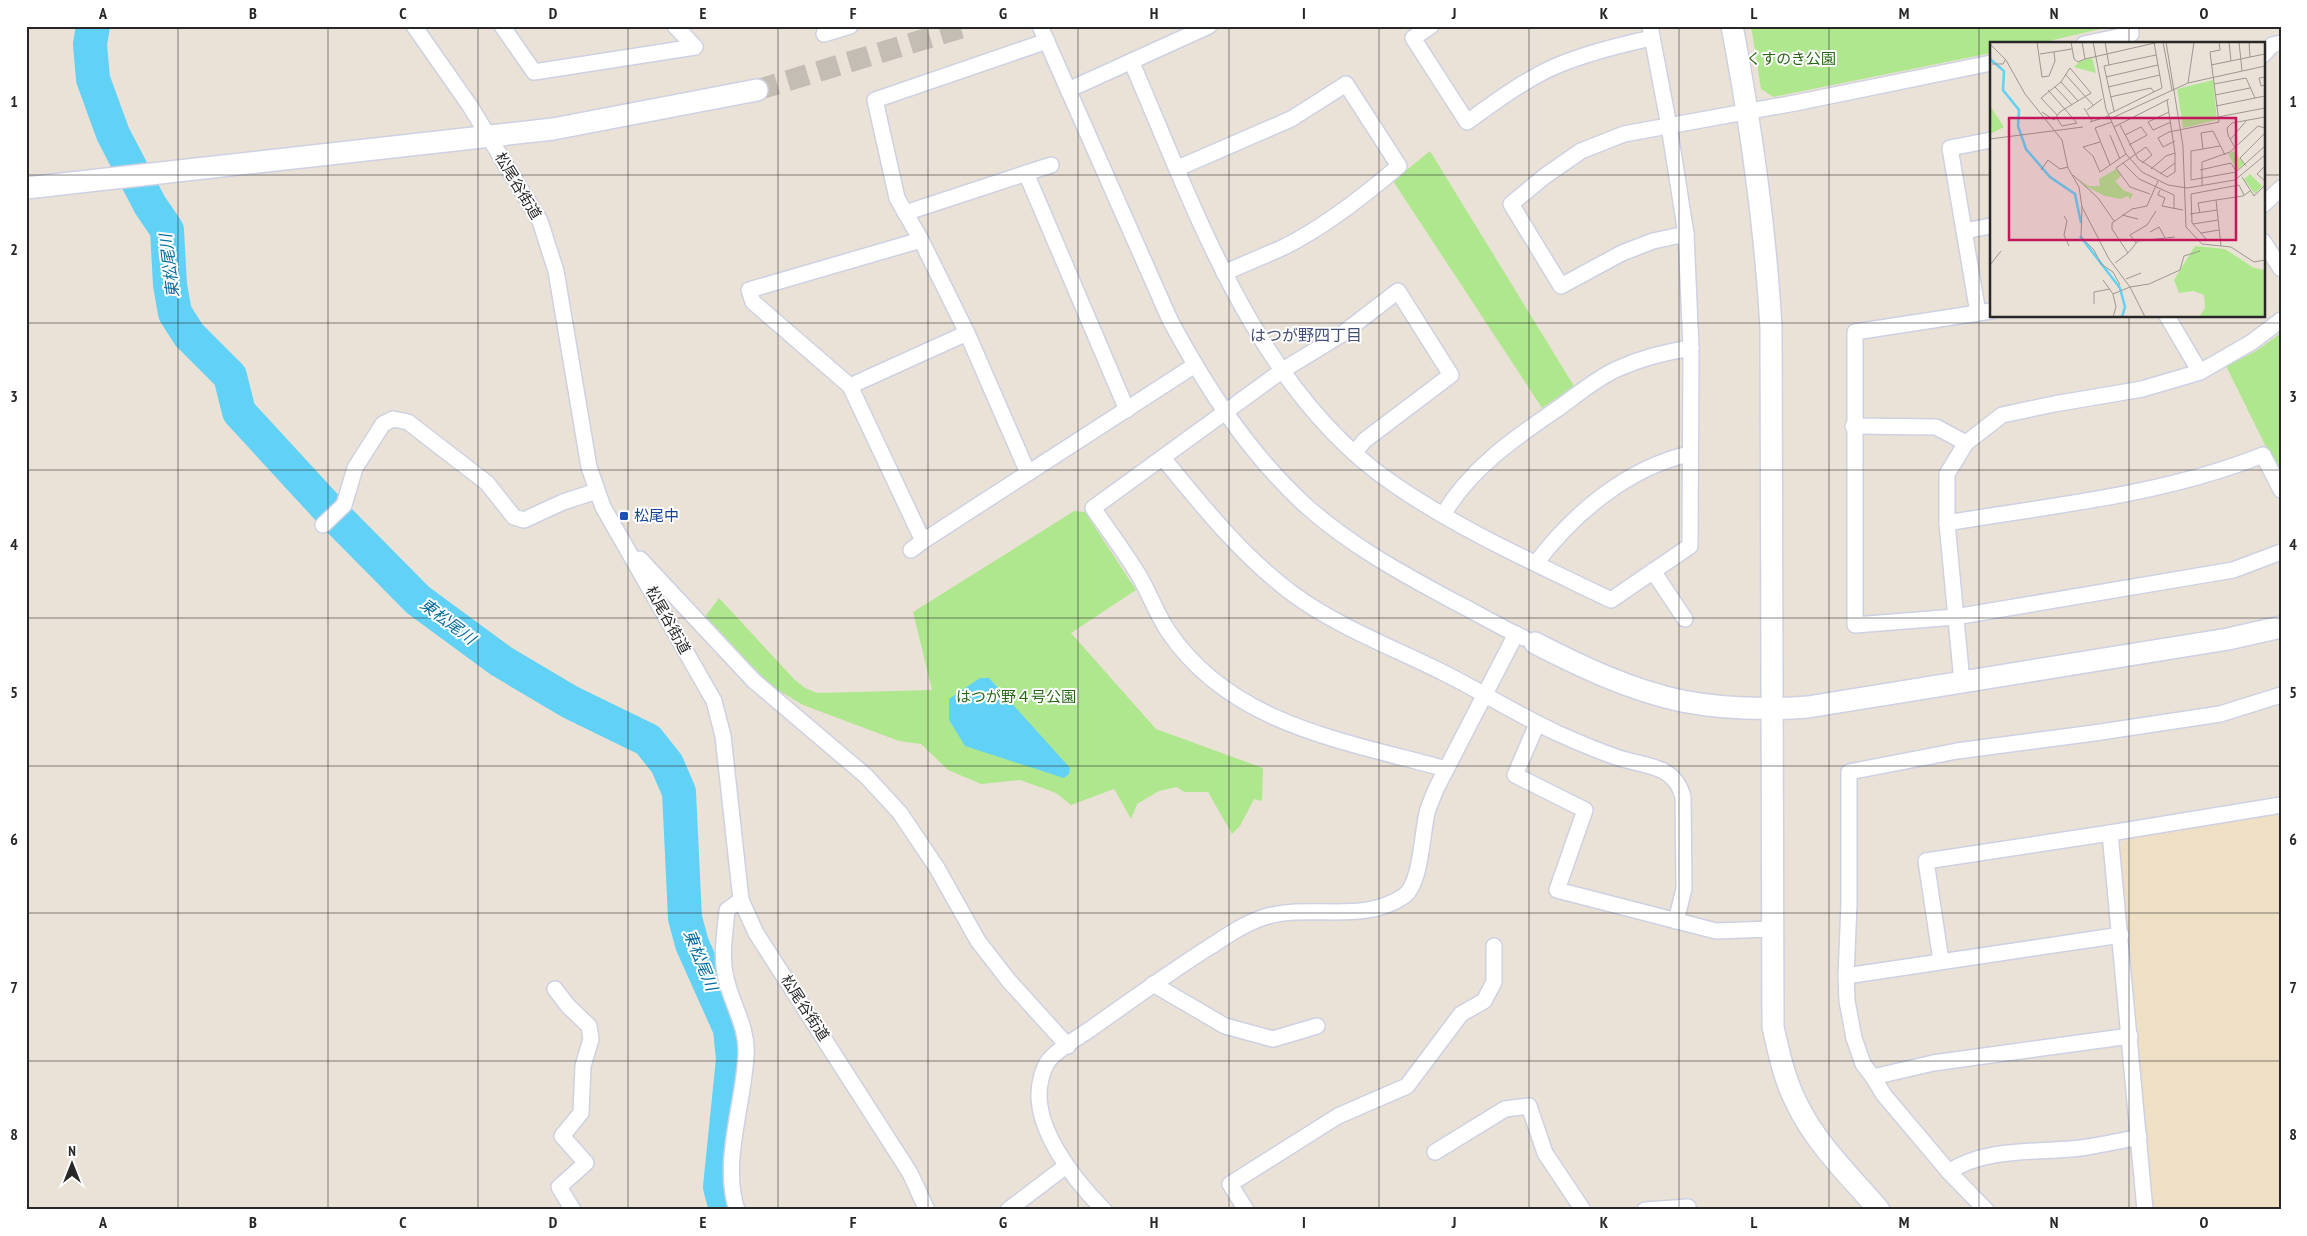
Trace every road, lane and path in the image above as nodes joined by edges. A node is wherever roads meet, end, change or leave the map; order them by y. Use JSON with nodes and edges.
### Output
{"nodes":[{"id":1,"x":414,"y":26,"type":"edge"},
{"id":2,"x":502,"y":26,"type":"edge"},
{"id":3,"x":675,"y":26,"type":"edge"},
{"id":4,"x":1040,"y":26,"type":"edge"},
{"id":5,"x":1209,"y":26,"type":"edge"},
{"id":6,"x":1431,"y":26,"type":"edge"},
{"id":7,"x":1732,"y":26,"type":"edge"},
{"id":8,"x":2130,"y":26,"type":"edge"},
{"id":9,"x":845,"y":27,"type":"edge"},
{"id":10,"x":1651,"y":32,"type":"edge"},
{"id":11,"x":824,"y":34,"type":"dead end"},
{"id":12,"x":1047,"y":41,"type":"junction"},
{"id":13,"x":2093,"y":42,"type":"edge"},
{"id":14,"x":2281,"y":43,"type":"edge"},
{"id":15,"x":2264,"y":54,"type":"edge"},
{"id":16,"x":1132,"y":63,"type":"junction"},
{"id":17,"x":1990,"y":63,"type":"edge"},
{"id":18,"x":757,"y":90,"type":"tunnel mouth"},
{"id":19,"x":1068,"y":90,"type":"junction"},
{"id":20,"x":1748,"y":111,"type":"junction"},
{"id":21,"x":1669,"y":126,"type":"junction"},
{"id":22,"x":488,"y":136,"type":"junction"},
{"id":23,"x":1990,"y":140,"type":"edge"},
{"id":24,"x":1051,"y":165,"type":"dead end"},
{"id":25,"x":1178,"y":168,"type":"junction"},
{"id":26,"x":1026,"y":173,"type":"junction"},
{"id":27,"x":26,"y":188,"type":"edge"},
{"id":28,"x":2281,"y":188,"type":"edge"},
{"id":29,"x":2264,"y":203,"type":"edge"},
{"id":30,"x":905,"y":213,"type":"junction"},
{"id":31,"x":1990,"y":226,"type":"edge"},
{"id":32,"x":1964,"y":231,"type":"junction"},
{"id":33,"x":1686,"y":234,"type":"junction"},
{"id":34,"x":921,"y":240,"type":"junction"},
{"id":35,"x":2264,"y":243,"type":"edge"},
{"id":36,"x":2281,"y":269,"type":"edge"},
{"id":37,"x":1224,"y":273,"type":"junction"},
{"id":38,"x":1984,"y":312,"type":"edge"},
{"id":39,"x":2168,"y":318,"type":"edge"},
{"id":40,"x":2281,"y":320,"type":"edge"},
{"id":41,"x":967,"y":333,"type":"junction"},
{"id":42,"x":1691,"y":348,"type":"junction"},
{"id":43,"x":1194,"y":365,"type":"junction"},
{"id":44,"x":1282,"y":370,"type":"junction"},
{"id":45,"x":2200,"y":372,"type":"junction"},
{"id":46,"x":850,"y":386,"type":"junction"},
{"id":47,"x":1127,"y":410,"type":"junction"},
{"id":48,"x":1225,"y":413,"type":"junction"},
{"id":49,"x":1853,"y":426,"type":"junction"},
{"id":50,"x":1966,"y":443,"type":"junction"},
{"id":51,"x":1354,"y":453,"type":"junction"},
{"id":52,"x":1689,"y":454,"type":"junction"},
{"id":53,"x":1163,"y":458,"type":"junction"},
{"id":54,"x":1028,"y":473,"type":"junction"},
{"id":55,"x":2281,"y":490,"type":"edge"},
{"id":56,"x":597,"y":491,"type":"junction"},
{"id":57,"x":1443,"y":515,"type":"junction"},
{"id":58,"x":1947,"y":523,"type":"junction"},
{"id":59,"x":323,"y":525,"type":"dead end"},
{"id":60,"x":624,"y":542,"type":"junction"},
{"id":61,"x":2281,"y":552,"type":"edge"},
{"id":62,"x":1536,"y":563,"type":"junction"},
{"id":63,"x":1653,"y":571,"type":"junction"},
{"id":64,"x":1955,"y":617,"type":"junction"},
{"id":65,"x":1685,"y":619,"type":"dead end"},
{"id":66,"x":2281,"y":627,"type":"edge"},
{"id":67,"x":1526,"y":639,"type":"junction"},
{"id":68,"x":1962,"y":682,"type":"junction"},
{"id":69,"x":1485,"y":694,"type":"junction"},
{"id":70,"x":2281,"y":695,"type":"edge"},
{"id":71,"x":1772,"y":709,"type":"junction"},
{"id":72,"x":1537,"y":724,"type":"junction"},
{"id":73,"x":1446,"y":769,"type":"junction"},
{"id":74,"x":2281,"y":805,"type":"edge"},
{"id":75,"x":2110,"y":833,"type":"junction"},
{"id":76,"x":741,"y":900,"type":"junction"},
{"id":77,"x":1676,"y":921,"type":"junction"},
{"id":78,"x":1771,"y":930,"type":"junction"},
{"id":79,"x":2120,"y":935,"type":"junction"},
{"id":80,"x":1494,"y":946,"type":"dead end"},
{"id":81,"x":1941,"y":961,"type":"junction"},
{"id":82,"x":1846,"y":976,"type":"junction"},
{"id":83,"x":1153,"y":984,"type":"junction"},
{"id":84,"x":555,"y":989,"type":"dead end"},
{"id":85,"x":1317,"y":1026,"type":"dead end"},
{"id":86,"x":2130,"y":1036,"type":"junction"},
{"id":87,"x":1068,"y":1046,"type":"junction"},
{"id":88,"x":1873,"y":1077,"type":"junction"},
{"id":89,"x":2139,"y":1138,"type":"junction"},
{"id":90,"x":1434,"y":1152,"type":"dead end"},
{"id":91,"x":1066,"y":1166,"type":"junction"},
{"id":92,"x":1949,"y":1172,"type":"junction"},
{"id":93,"x":1688,"y":1207,"type":"dead end"},
{"id":94,"x":572,"y":1210,"type":"edge"},
{"id":95,"x":737,"y":1210,"type":"edge"},
{"id":96,"x":927,"y":1210,"type":"edge"},
{"id":97,"x":1008,"y":1210,"type":"edge"},
{"id":98,"x":1104,"y":1210,"type":"edge"},
{"id":99,"x":1246,"y":1210,"type":"edge"},
{"id":100,"x":1583,"y":1210,"type":"edge"},
{"id":101,"x":1645,"y":1210,"type":"edge"},
{"id":102,"x":1879,"y":1210,"type":"edge"},
{"id":103,"x":1986,"y":1210,"type":"edge"},
{"id":104,"x":2145,"y":1210,"type":"edge"}],
"edges":[{"from":1,"to":22,"type":"street","name":"松尾谷街道"},
{"from":2,"to":3,"type":"street"},
{"from":4,"to":12,"type":"street"},
{"from":5,"to":16,"type":"street"},
{"from":6,"to":10,"type":"street"},
{"from":7,"to":20,"type":"street"},
{"from":8,"to":13,"type":"street"},
{"from":9,"to":11,"type":"street"},
{"from":10,"to":21,"type":"street"},
{"from":12,"to":19,"type":"street"},
{"from":12,"to":30,"type":"street"},
{"from":14,"to":15,"type":"street"},
{"from":16,"to":19,"type":"street"},
{"from":16,"to":25,"type":"street"},
{"from":17,"to":20,"type":"street"},
{"from":18,"to":22,"type":"street"},
{"from":19,"to":43,"type":"street"},
{"from":20,"to":21,"type":"street"},
{"from":20,"to":71,"type":"street"},
{"from":21,"to":33,"type":"street"},
{"from":21,"to":33,"type":"street"},
{"from":22,"to":27,"type":"street"},
{"from":22,"to":56,"type":"street","name":"松尾谷街道"},
{"from":23,"to":32,"type":"street"},
{"from":24,"to":26,"type":"street"},
{"from":25,"to":37,"type":"street"},
{"from":25,"to":37,"type":"street"},
{"from":26,"to":30,"type":"street"},
{"from":26,"to":47,"type":"street"},
{"from":28,"to":29,"type":"street"},
{"from":30,"to":34,"type":"street"},
{"from":31,"to":32,"type":"street"},
{"from":32,"to":38,"type":"street"},
{"from":33,"to":42,"type":"street"},
{"from":34,"to":41,"type":"street"},
{"from":34,"to":46,"type":"street"},
{"from":35,"to":36,"type":"street"},
{"from":37,"to":44,"type":"street"},
{"from":38,"to":49,"type":"street"},
{"from":39,"to":45,"type":"street"},
{"from":40,"to":45,"type":"street"},
{"from":41,"to":46,"type":"street"},
{"from":41,"to":54,"type":"street"},
{"from":42,"to":52,"type":"street"},
{"from":42,"to":57,"type":"street"},
{"from":43,"to":47,"type":"street"},
{"from":43,"to":48,"type":"street"},
{"from":44,"to":48,"type":"street"},
{"from":44,"to":51,"type":"street"},
{"from":44,"to":51,"type":"street"},
{"from":45,"to":50,"type":"street"},
{"from":46,"to":54,"type":"street"},
{"from":47,"to":54,"type":"street"},
{"from":48,"to":53,"type":"street"},
{"from":48,"to":67,"type":"street"},
{"from":49,"to":50,"type":"street"},
{"from":49,"to":64,"type":"street"},
{"from":50,"to":58,"type":"street"},
{"from":51,"to":57,"type":"street"},
{"from":52,"to":62,"type":"street"},
{"from":52,"to":63,"type":"street"},
{"from":53,"to":69,"type":"street"},
{"from":53,"to":73,"type":"street"},
{"from":55,"to":58,"type":"street"},
{"from":56,"to":59,"type":"street"},
{"from":56,"to":60,"type":"street","name":"松尾谷街道"},
{"from":57,"to":62,"type":"street"},
{"from":58,"to":64,"type":"street"},
{"from":60,"to":76,"type":"street","name":"松尾谷街道"},
{"from":60,"to":87,"type":"street"},
{"from":61,"to":64,"type":"street"},
{"from":62,"to":63,"type":"street"},
{"from":63,"to":65,"type":"street"},
{"from":64,"to":68,"type":"street"},
{"from":66,"to":68,"type":"street"},
{"from":67,"to":69,"type":"street"},
{"from":67,"to":71,"type":"street"},
{"from":68,"to":71,"type":"street"},
{"from":69,"to":72,"type":"street"},
{"from":69,"to":73,"type":"street"},
{"from":70,"to":82,"type":"street"},
{"from":71,"to":78,"type":"street"},
{"from":72,"to":77,"type":"street"},
{"from":72,"to":77,"type":"street"},
{"from":73,"to":83,"type":"street"},
{"from":74,"to":75,"type":"street"},
{"from":75,"to":79,"type":"street"},
{"from":75,"to":81,"type":"street"},
{"from":76,"to":95,"type":"street"},
{"from":76,"to":96,"type":"street","name":"松尾谷街道"},
{"from":77,"to":78,"type":"street"},
{"from":78,"to":102,"type":"street"},
{"from":79,"to":81,"type":"street"},
{"from":79,"to":86,"type":"street"},
{"from":80,"to":99,"type":"street"},
{"from":81,"to":82,"type":"street"},
{"from":82,"to":88,"type":"street"},
{"from":83,"to":85,"type":"street"},
{"from":83,"to":87,"type":"street"},
{"from":84,"to":94,"type":"street"},
{"from":86,"to":88,"type":"street"},
{"from":86,"to":89,"type":"street"},
{"from":87,"to":91,"type":"street"},
{"from":88,"to":92,"type":"street"},
{"from":89,"to":92,"type":"street"},
{"from":89,"to":104,"type":"street"},
{"from":90,"to":100,"type":"street"},
{"from":91,"to":97,"type":"street"},
{"from":91,"to":98,"type":"street"},
{"from":92,"to":103,"type":"street"},
{"from":93,"to":101,"type":"street"}]}
